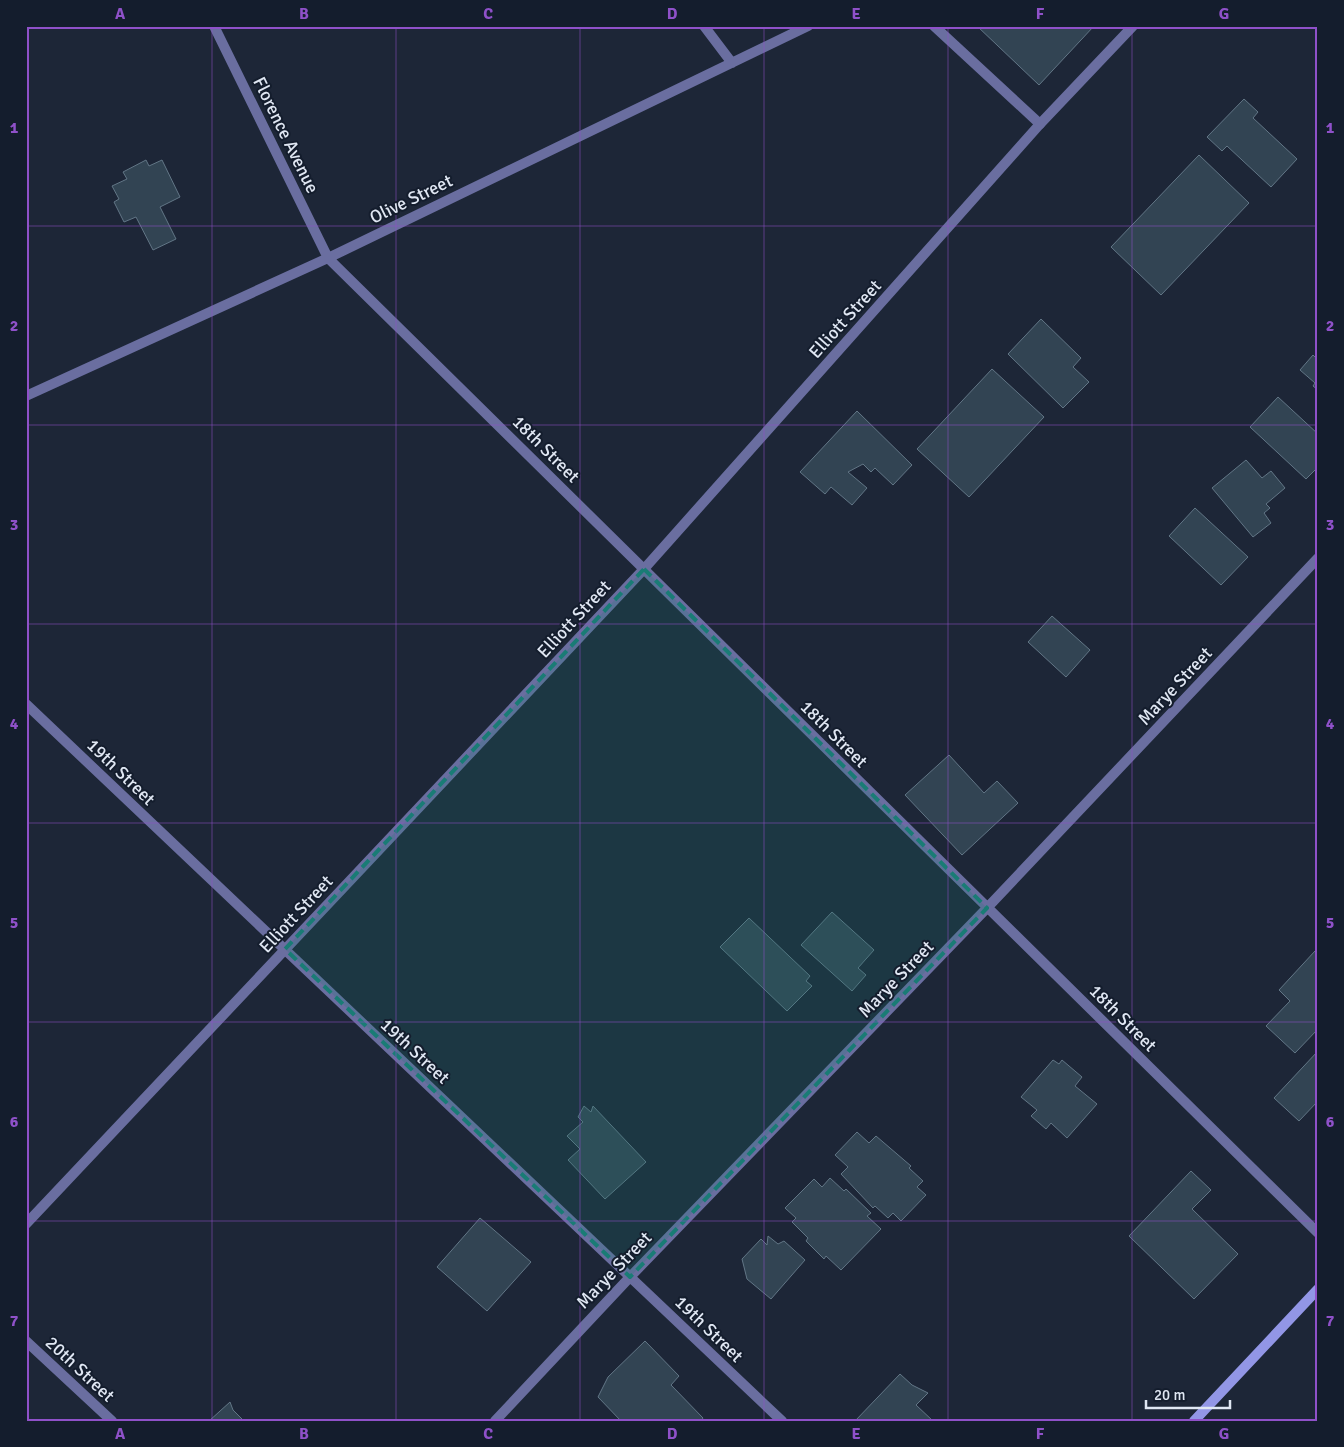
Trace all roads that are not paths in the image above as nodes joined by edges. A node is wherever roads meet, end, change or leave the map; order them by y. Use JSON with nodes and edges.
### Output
{"nodes":[{"id":1,"x":214,"y":26,"type":"edge"},
{"id":2,"x":704,"y":26,"type":"edge"},
{"id":3,"x":808,"y":26,"type":"edge"},
{"id":4,"x":934,"y":26,"type":"edge"},
{"id":5,"x":1133,"y":26,"type":"edge"},
{"id":6,"x":732,"y":63,"type":"junction"},
{"id":7,"x":1040,"y":124,"type":"junction"},
{"id":8,"x":328,"y":258,"type":"junction"},
{"id":9,"x":26,"y":396,"type":"edge"},
{"id":10,"x":1318,"y":558,"type":"edge"},
{"id":11,"x":644,"y":569,"type":"junction"},
{"id":12,"x":26,"y":704,"type":"edge"},
{"id":13,"x":987,"y":908,"type":"junction"},
{"id":14,"x":285,"y":950,"type":"junction"},
{"id":15,"x":26,"y":1224,"type":"edge"},
{"id":16,"x":1318,"y":1233,"type":"edge"},
{"id":17,"x":630,"y":1277,"type":"junction"},
{"id":18,"x":1318,"y":1289,"type":"edge"},
{"id":19,"x":26,"y":1341,"type":"edge"},
{"id":20,"x":112,"y":1421,"type":"edge"},
{"id":21,"x":495,"y":1421,"type":"edge"},
{"id":22,"x":782,"y":1421,"type":"edge"},
{"id":23,"x":1194,"y":1421,"type":"edge"}],
"edges":[{"from":1,"to":8,"type":"street","name":"Florence Avenue"},
{"from":2,"to":6,"type":"street"},
{"from":3,"to":6,"type":"street","name":"Olive Street"},
{"from":4,"to":7,"type":"street"},
{"from":5,"to":7,"type":"street","name":"Elliott Street"},
{"from":6,"to":8,"type":"street","name":"Olive Street"},
{"from":7,"to":11,"type":"street","name":"Elliott Street"},
{"from":8,"to":9,"type":"street","name":"Olive Street"},
{"from":8,"to":11,"type":"street","name":"18th Street"},
{"from":10,"to":13,"type":"street","name":"Marye Street"},
{"from":11,"to":13,"type":"street","name":"18th Street"},
{"from":11,"to":14,"type":"street","name":"Elliott Street"},
{"from":12,"to":14,"type":"street","name":"19th Street"},
{"from":13,"to":16,"type":"street","name":"18th Street"},
{"from":13,"to":17,"type":"street","name":"Marye Street"},
{"from":14,"to":15,"type":"street","name":"Elliott Street"},
{"from":14,"to":17,"type":"street","name":"19th Street"},
{"from":17,"to":21,"type":"street","name":"Marye Street"},
{"from":17,"to":22,"type":"street","name":"19th Street"},
{"from":18,"to":23,"type":"main road"},
{"from":19,"to":20,"type":"street","name":"20th Street"}]}
